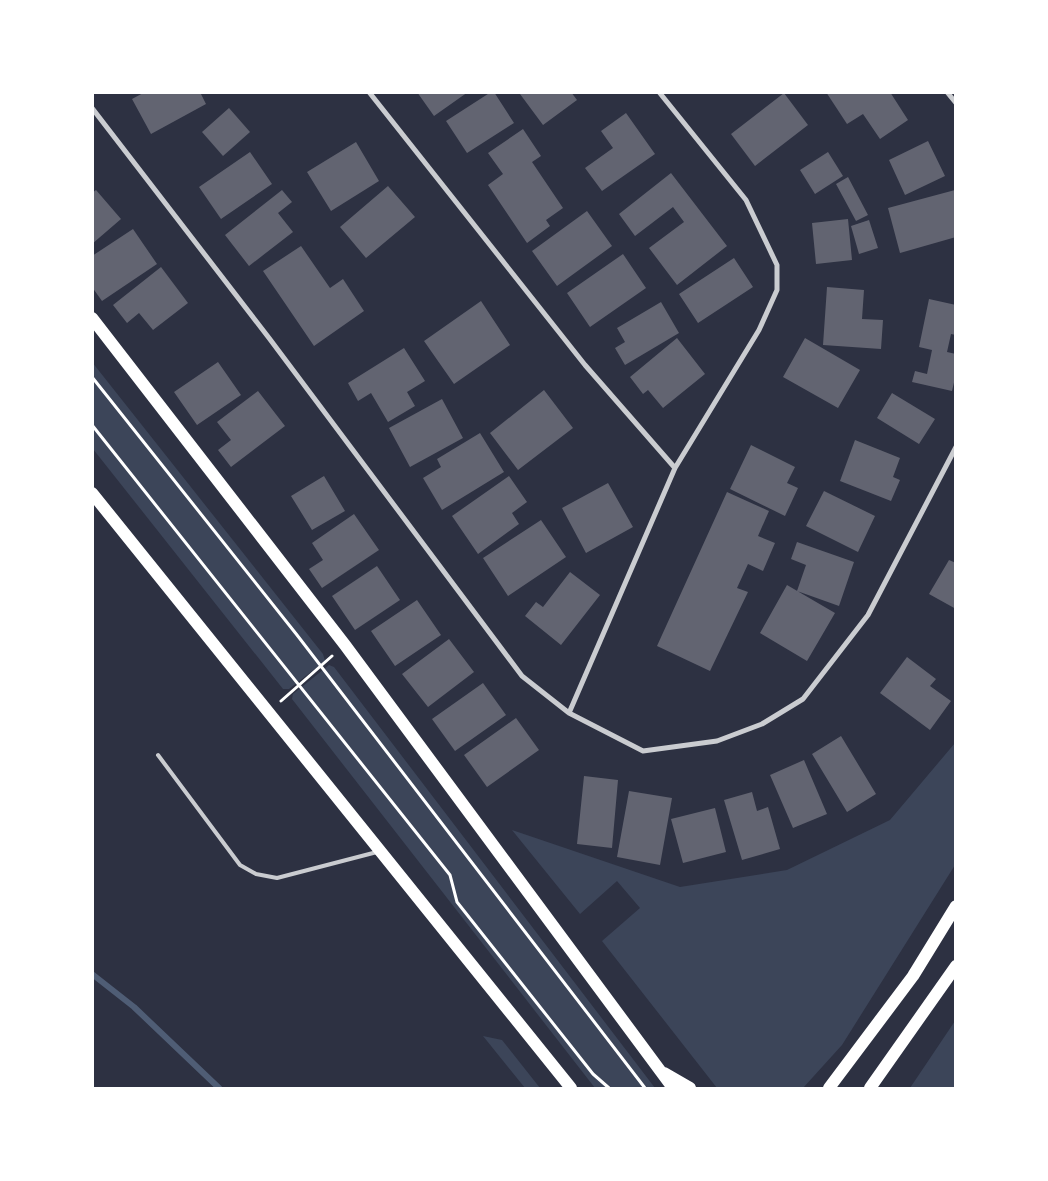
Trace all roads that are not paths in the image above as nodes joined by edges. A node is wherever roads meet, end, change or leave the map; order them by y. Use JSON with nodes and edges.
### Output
{"nodes":[{"id":1,"x":369,"y":92,"type":"edge"},
{"id":2,"x":659,"y":92,"type":"edge"},
{"id":3,"x":947,"y":92,"type":"edge"},
{"id":4,"x":956,"y":103,"type":"edge"},
{"id":5,"x":92,"y":108,"type":"edge"},
{"id":6,"x":92,"y":318,"type":"edge"},
{"id":7,"x":956,"y":447,"type":"edge"},
{"id":8,"x":675,"y":468,"type":"junction"},
{"id":9,"x":92,"y":493,"type":"edge"},
{"id":10,"x":569,"y":714,"type":"junction"},
{"id":11,"x":158,"y":755,"type":"dead end"},
{"id":12,"x":382,"y":851,"type":"junction"},
{"id":13,"x":956,"y":906,"type":"edge"},
{"id":14,"x":956,"y":966,"type":"edge"},
{"id":15,"x":658,"y":1069,"type":"junction"},
{"id":16,"x":571,"y":1088,"type":"edge"},
{"id":17,"x":673,"y":1088,"type":"edge"},
{"id":18,"x":690,"y":1088,"type":"edge"},
{"id":19,"x":829,"y":1088,"type":"edge"},
{"id":20,"x":870,"y":1088,"type":"edge"}],
"edges":[{"from":1,"to":8,"type":"street"},
{"from":2,"to":8,"type":"street"},
{"from":3,"to":4,"type":"street"},
{"from":5,"to":10,"type":"street"},
{"from":6,"to":15,"type":"main road"},
{"from":7,"to":10,"type":"street"},
{"from":8,"to":10,"type":"street"},
{"from":9,"to":12,"type":"main road"},
{"from":11,"to":12,"type":"lane"},
{"from":12,"to":16,"type":"main road"},
{"from":13,"to":19,"type":"main road"},
{"from":14,"to":20,"type":"main road"},
{"from":15,"to":17,"type":"main road"},
{"from":15,"to":18,"type":"main road"}]}
